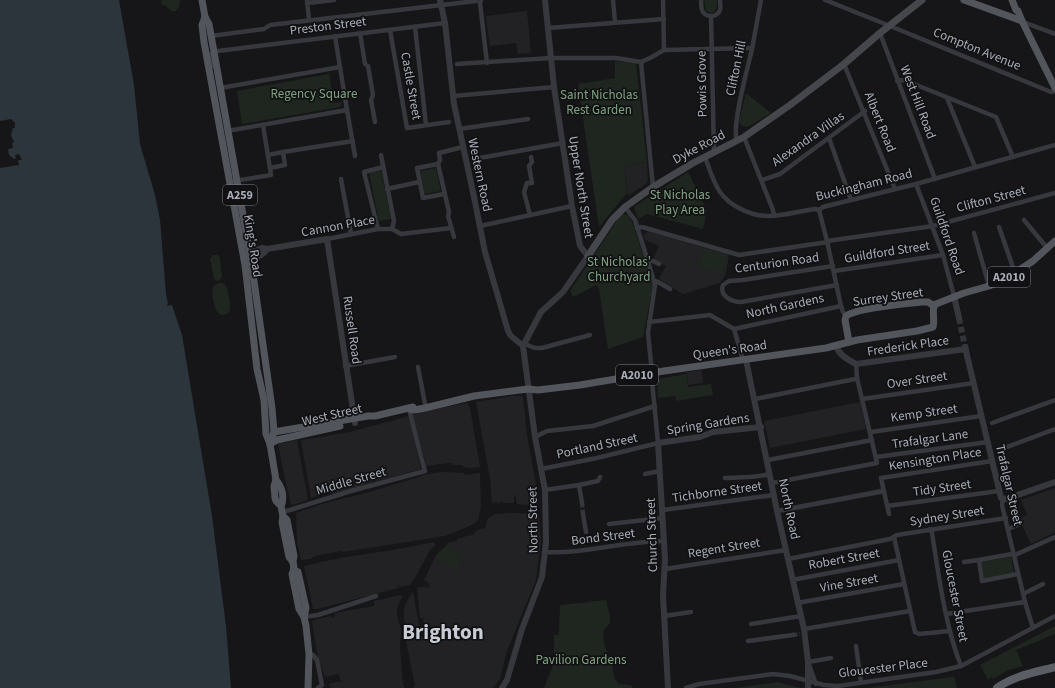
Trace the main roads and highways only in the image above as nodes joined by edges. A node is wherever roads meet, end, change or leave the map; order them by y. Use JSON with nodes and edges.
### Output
{"nodes":[{"id":1,"x":202,"y":0,"type":"edge"},
{"id":2,"x":922,"y":0,"type":"edge"},
{"id":3,"x":964,"y":0,"type":"edge"},
{"id":4,"x":1012,"y":0,"type":"edge"},
{"id":5,"x":1016,"y":10,"type":"junction"},
{"id":6,"x":205,"y":16,"type":"junction"},
{"id":7,"x":1010,"y":16,"type":"junction"},
{"id":8,"x":1022,"y":21,"type":"junction"},
{"id":9,"x":216,"y":89,"type":"junction"},
{"id":10,"x":1055,"y":90,"type":"edge"},
{"id":11,"x":1055,"y":241,"type":"edge"},
{"id":12,"x":588,"y":256,"type":"road end"},
{"id":13,"x":247,"y":257,"type":"junction"},
{"id":14,"x":934,"y":306,"type":"junction"},
{"id":15,"x":849,"y":342,"type":"junction"},
{"id":16,"x":528,"y":389,"type":"joint"},
{"id":17,"x":456,"y":400,"type":"junction"},
{"id":18,"x":409,"y":409,"type":"junction"},
{"id":19,"x":274,"y":432,"type":"junction"},
{"id":20,"x":294,"y":433,"type":"junction"},
{"id":21,"x":270,"y":444,"type":"junction"},
{"id":22,"x":1055,"y":667,"type":"edge"},
{"id":23,"x":308,"y":688,"type":"edge"},
{"id":24,"x":997,"y":688,"type":"edge"}],
"edges":[{"from":1,"to":6,"type":"main road","name":"King's Road","number":"A259"},
{"from":2,"to":12,"type":"main road","name":"Dyke Road"},
{"from":3,"to":7,"type":"main road"},
{"from":4,"to":5,"type":"main road"},
{"from":5,"to":7,"type":"main road"},
{"from":5,"to":8,"type":"main road"},
{"from":6,"to":9,"type":"main road","name":"King's Road","number":"A259"},
{"from":6,"to":9,"type":"main road","name":"King's Road","number":"A259"},
{"from":7,"to":8,"type":"main road"},
{"from":8,"to":10,"type":"main road"},
{"from":9,"to":13,"type":"main road","name":"King's Road","number":"A259"},
{"from":9,"to":13,"type":"main road","name":"King's Road","number":"A259"},
{"from":11,"to":14,"type":"main road","name":"Surrey Street","number":"A2010"},
{"from":13,"to":19,"type":"main road","name":"King's Road","number":"A259"},
{"from":13,"to":21,"type":"main road","name":"King's Road","number":"A259"},
{"from":14,"to":15,"type":"main road","name":"Queen's Road","number":"A2010"},
{"from":14,"to":15,"type":"main road","name":"Surrey Street"},
{"from":15,"to":16,"type":"main road","name":"Queen's Road","number":"A2010"},
{"from":16,"to":17,"type":"main road","name":"West Street","number":"A2010"},
{"from":17,"to":18,"type":"main road","name":"West Street","number":"A2010"},
{"from":17,"to":18,"type":"main road","name":"West Street","number":"A2010"},
{"from":18,"to":20,"type":"main road","name":"West Street","number":"A2010"},
{"from":19,"to":20,"type":"main road"},
{"from":19,"to":21,"type":"main road"},
{"from":20,"to":21,"type":"main road"},
{"from":21,"to":23,"type":"main road","name":"King's Road","number":"A259"},
{"from":22,"to":24,"type":"highway"}]}
